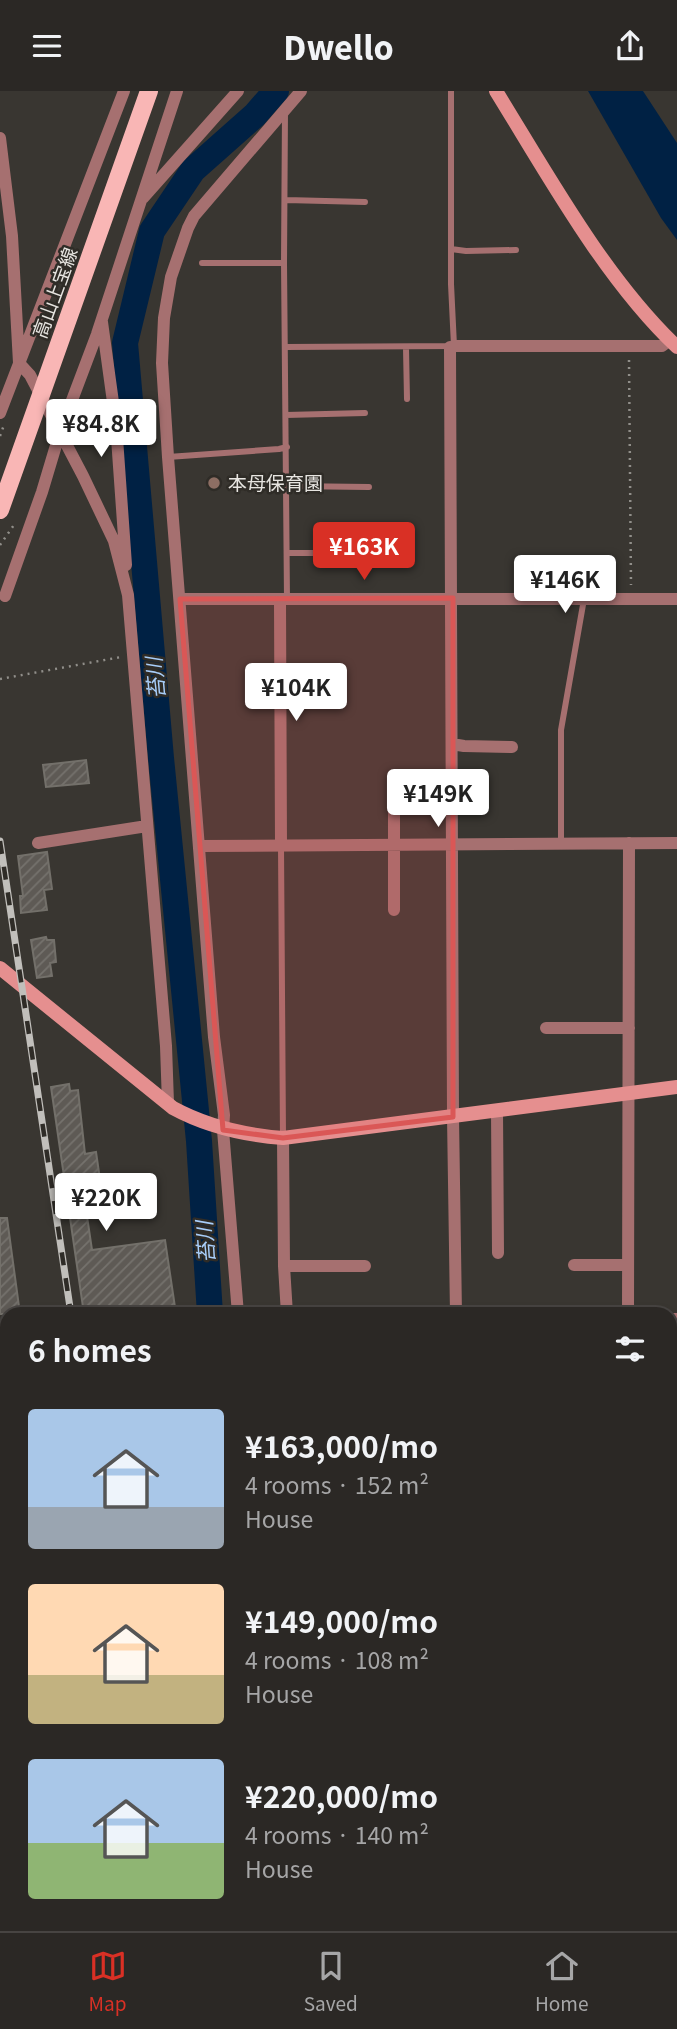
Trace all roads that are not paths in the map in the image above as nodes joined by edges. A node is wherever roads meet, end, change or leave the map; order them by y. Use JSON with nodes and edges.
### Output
{"nodes":[{"id":1,"x":124,"y":91,"type":"edge"},
{"id":2,"x":149,"y":91,"type":"edge"},
{"id":3,"x":177,"y":91,"type":"edge"},
{"id":4,"x":238,"y":91,"type":"edge"},
{"id":5,"x":301,"y":91,"type":"edge"},
{"id":6,"x":451,"y":91,"type":"edge"},
{"id":7,"x":496,"y":91,"type":"edge"},
{"id":8,"x":285,"y":109,"type":"junction"},
{"id":9,"x":0,"y":138,"type":"edge"},
{"id":10,"x":286,"y":200,"type":"junction"},
{"id":11,"x":139,"y":202,"type":"junction"},
{"id":12,"x":365,"y":202,"type":"dead end"},
{"id":13,"x":451,"y":249,"type":"junction"},
{"id":14,"x":516,"y":250,"type":"dead end"},
{"id":15,"x":202,"y":263,"type":"dead end"},
{"id":16,"x":284,"y":263,"type":"junction"},
{"id":17,"x":101,"y":318,"type":"junction"},
{"id":18,"x":673,"y":343,"type":"edge"},
{"id":19,"x":285,"y":347,"type":"junction"},
{"id":20,"x":452,"y":347,"type":"junction"},
{"id":21,"x":406,"y":348,"type":"junction"},
{"id":22,"x":19,"y":363,"type":"junction"},
{"id":23,"x":407,"y":398,"type":"dead end"},
{"id":24,"x":0,"y":413,"type":"edge"},
{"id":25,"x":365,"y":413,"type":"dead end"},
{"id":26,"x":286,"y":415,"type":"junction"},
{"id":27,"x":60,"y":432,"type":"junction"},
{"id":28,"x":287,"y":447,"type":"junction"},
{"id":29,"x":168,"y":457,"type":"junction"},
{"id":30,"x":287,"y":486,"type":"junction"},
{"id":31,"x":369,"y":487,"type":"dead end"},
{"id":32,"x":0,"y":510,"type":"edge"},
{"id":33,"x":288,"y":553,"type":"junction"},
{"id":34,"x":347,"y":553,"type":"dead end"},
{"id":35,"x":128,"y":595,"type":"junction"},
{"id":36,"x":5,"y":596,"type":"dead end"},
{"id":37,"x":453,"y":598,"type":"junction"},
{"id":38,"x":180,"y":599,"type":"junction"},
{"id":39,"x":584,"y":599,"type":"junction"},
{"id":40,"x":677,"y":599,"type":"edge"},
{"id":41,"x":284,"y":600,"type":"junction"},
{"id":42,"x":452,"y":744,"type":"junction"},
{"id":43,"x":512,"y":747,"type":"dead end"},
{"id":44,"x":394,"y":780,"type":"dead end"},
{"id":45,"x":147,"y":826,"type":"junction"},
{"id":46,"x":38,"y":843,"type":"dead end"},
{"id":47,"x":629,"y":843,"type":"junction"},
{"id":48,"x":677,"y":843,"type":"edge"},
{"id":49,"x":395,"y":845,"type":"junction"},
{"id":50,"x":452,"y":845,"type":"junction"},
{"id":51,"x":560,"y":845,"type":"junction"},
{"id":52,"x":200,"y":846,"type":"junction"},
{"id":53,"x":281,"y":846,"type":"junction"},
{"id":54,"x":394,"y":910,"type":"dead end"},
{"id":55,"x":0,"y":968,"type":"edge"},
{"id":56,"x":546,"y":1028,"type":"dead end"},
{"id":57,"x":629,"y":1028,"type":"junction"},
{"id":58,"x":677,"y":1087,"type":"edge"},
{"id":59,"x":629,"y":1094,"type":"junction"},
{"id":60,"x":171,"y":1106,"type":"junction"},
{"id":61,"x":497,"y":1111,"type":"junction"},
{"id":62,"x":453,"y":1117,"type":"junction"},
{"id":63,"x":221,"y":1128,"type":"junction"},
{"id":64,"x":283,"y":1138,"type":"junction"},
{"id":65,"x":498,"y":1253,"type":"dead end"},
{"id":66,"x":574,"y":1265,"type":"dead end"},
{"id":67,"x":628,"y":1265,"type":"junction"},
{"id":68,"x":284,"y":1266,"type":"junction"},
{"id":69,"x":365,"y":1266,"type":"dead end"},
{"id":70,"x":237,"y":1307,"type":"edge"},
{"id":71,"x":287,"y":1307,"type":"edge"},
{"id":72,"x":456,"y":1307,"type":"edge"},
{"id":73,"x":628,"y":1307,"type":"edge"}],
"edges":[{"from":1,"to":22,"type":"street"},
{"from":2,"to":32,"type":"main road","name":"高山上宝線","bridge":true},
{"from":3,"to":11,"type":"street"},
{"from":4,"to":11,"type":"street"},
{"from":5,"to":8,"type":"street"},
{"from":6,"to":13,"type":"lane"},
{"from":7,"to":18,"type":"street"},
{"from":8,"to":10,"type":"lane"},
{"from":8,"to":29,"type":"street"},
{"from":9,"to":22,"type":"street"},
{"from":10,"to":12,"type":"lane"},
{"from":10,"to":16,"type":"lane"},
{"from":11,"to":17,"type":"street"},
{"from":13,"to":14,"type":"lane"},
{"from":13,"to":20,"type":"lane"},
{"from":15,"to":16,"type":"lane"},
{"from":16,"to":19,"type":"lane"},
{"from":17,"to":27,"type":"street"},
{"from":17,"to":35,"type":"street"},
{"from":18,"to":20,"type":"street"},
{"from":19,"to":21,"type":"lane"},
{"from":19,"to":26,"type":"lane"},
{"from":20,"to":21,"type":"lane"},
{"from":20,"to":37,"type":"street"},
{"from":21,"to":23,"type":"lane"},
{"from":22,"to":24,"type":"street"},
{"from":22,"to":27,"type":"street"},
{"from":25,"to":26,"type":"lane"},
{"from":26,"to":28,"type":"lane"},
{"from":27,"to":35,"type":"street"},
{"from":27,"to":36,"type":"street"},
{"from":28,"to":29,"type":"lane"},
{"from":28,"to":30,"type":"lane"},
{"from":29,"to":38,"type":"street"},
{"from":30,"to":31,"type":"lane"},
{"from":30,"to":33,"type":"lane"},
{"from":33,"to":34,"type":"lane"},
{"from":33,"to":41,"type":"lane"},
{"from":35,"to":45,"type":"street"},
{"from":37,"to":39,"type":"street"},
{"from":37,"to":41,"type":"street"},
{"from":37,"to":42,"type":"street"},
{"from":38,"to":41,"type":"street"},
{"from":38,"to":52,"type":"street"},
{"from":39,"to":40,"type":"street"},
{"from":39,"to":51,"type":"lane"},
{"from":41,"to":53,"type":"street"},
{"from":42,"to":43,"type":"street"},
{"from":42,"to":50,"type":"street"},
{"from":44,"to":49,"type":"street"},
{"from":45,"to":46,"type":"street"},
{"from":45,"to":60,"type":"street"},
{"from":47,"to":48,"type":"street"},
{"from":47,"to":51,"type":"street"},
{"from":47,"to":57,"type":"street"},
{"from":49,"to":50,"type":"street"},
{"from":49,"to":53,"type":"street"},
{"from":49,"to":54,"type":"street"},
{"from":50,"to":51,"type":"street"},
{"from":50,"to":62,"type":"street"},
{"from":52,"to":53,"type":"street"},
{"from":52,"to":63,"type":"street"},
{"from":53,"to":64,"type":"lane"},
{"from":55,"to":60,"type":"street"},
{"from":56,"to":57,"type":"street"},
{"from":57,"to":59,"type":"street"},
{"from":58,"to":59,"type":"street"},
{"from":59,"to":61,"type":"street"},
{"from":59,"to":67,"type":"street"},
{"from":60,"to":63,"type":"street"},
{"from":61,"to":62,"type":"street"},
{"from":61,"to":65,"type":"street"},
{"from":62,"to":64,"type":"street"},
{"from":62,"to":72,"type":"street"},
{"from":63,"to":64,"type":"street"},
{"from":63,"to":70,"type":"street"},
{"from":64,"to":68,"type":"street"},
{"from":66,"to":67,"type":"street"},
{"from":67,"to":73,"type":"street"},
{"from":68,"to":69,"type":"street"},
{"from":68,"to":71,"type":"street"}]}
